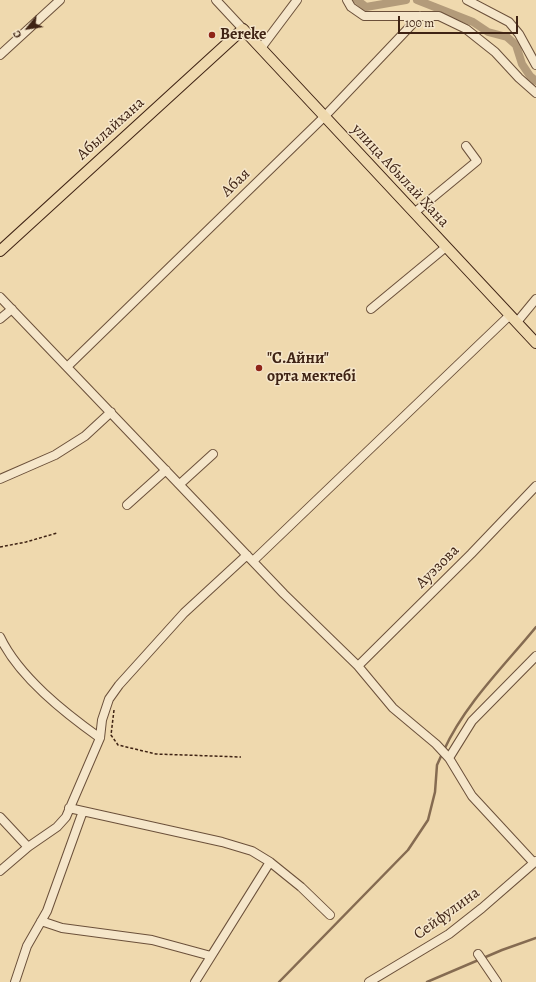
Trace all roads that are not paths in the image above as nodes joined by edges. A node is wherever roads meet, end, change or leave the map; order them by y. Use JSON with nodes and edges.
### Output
{"nodes":[{"id":1,"x":60,"y":0,"type":"edge"},
{"id":2,"x":216,"y":0,"type":"edge"},
{"id":3,"x":297,"y":0,"type":"edge"},
{"id":4,"x":347,"y":0,"type":"edge"},
{"id":5,"x":467,"y":0,"type":"edge"},
{"id":6,"x":420,"y":16,"type":"junction"},
{"id":7,"x":243,"y":29,"type":"junction"},
{"id":8,"x":260,"y":48,"type":"junction"},
{"id":9,"x":0,"y":55,"type":"edge"},
{"id":10,"x":536,"y":65,"type":"edge"},
{"id":11,"x":536,"y":93,"type":"edge"},
{"id":12,"x":324,"y":117,"type":"junction"},
{"id":13,"x":466,"y":146,"type":"dead end"},
{"id":14,"x":414,"y":213,"type":"junction"},
{"id":15,"x":446,"y":247,"type":"junction"},
{"id":16,"x":0,"y":250,"type":"edge"},
{"id":17,"x":0,"y":297,"type":"edge"},
{"id":18,"x":536,"y":299,"type":"edge"},
{"id":19,"x":12,"y":309,"type":"junction"},
{"id":20,"x":371,"y":309,"type":"dead end"},
{"id":21,"x":0,"y":319,"type":"edge"},
{"id":22,"x":513,"y":319,"type":"junction"},
{"id":23,"x":536,"y":343,"type":"edge"},
{"id":24,"x":68,"y":366,"type":"junction"},
{"id":25,"x":112,"y":412,"type":"junction"},
{"id":26,"x":214,"y":454,"type":"dead end"},
{"id":27,"x":166,"y":470,"type":"junction"},
{"id":28,"x":0,"y":479,"type":"edge"},
{"id":29,"x":180,"y":484,"type":"junction"},
{"id":30,"x":536,"y":486,"type":"edge"},
{"id":31,"x":127,"y":505,"type":"dead end"},
{"id":32,"x":250,"y":558,"type":"junction"},
{"id":33,"x":0,"y":637,"type":"edge"},
{"id":34,"x":536,"y":656,"type":"edge"},
{"id":35,"x":358,"y":666,"type":"junction"},
{"id":36,"x":100,"y":738,"type":"junction"},
{"id":37,"x":449,"y":758,"type":"junction"},
{"id":38,"x":69,"y":808,"type":"junction"},
{"id":39,"x":83,"y":811,"type":"junction"},
{"id":40,"x":0,"y":817,"type":"edge"},
{"id":41,"x":28,"y":847,"type":"junction"},
{"id":42,"x":270,"y":862,"type":"junction"},
{"id":43,"x":535,"y":862,"type":"edge"},
{"id":44,"x":0,"y":871,"type":"edge"},
{"id":45,"x":330,"y":916,"type":"dead end"},
{"id":46,"x":41,"y":921,"type":"junction"},
{"id":47,"x":478,"y":954,"type":"dead end"},
{"id":48,"x":211,"y":956,"type":"junction"},
{"id":49,"x":14,"y":982,"type":"edge"},
{"id":50,"x":195,"y":982,"type":"edge"},
{"id":51,"x":369,"y":982,"type":"edge"},
{"id":52,"x":497,"y":982,"type":"edge"}],
"edges":[{"from":1,"to":9,"type":"street"},
{"from":2,"to":7,"type":"street"},
{"from":3,"to":8,"type":"street"},
{"from":4,"to":6,"type":"street"},
{"from":5,"to":10,"type":"street"},
{"from":6,"to":11,"type":"street"},
{"from":6,"to":12,"type":"street","name":"Абая"},
{"from":7,"to":8,"type":"main road","name":"улица Абылай Хана"},
{"from":7,"to":16,"type":"main road","name":"Абылайхана"},
{"from":8,"to":12,"type":"main road","name":"улица Абылай Хана"},
{"from":12,"to":14,"type":"main road","name":"улица Абылай Хана"},
{"from":12,"to":24,"type":"street","name":"Абая"},
{"from":13,"to":14,"type":"street"},
{"from":14,"to":15,"type":"main road","name":"улица Абылай Хана"},
{"from":15,"to":20,"type":"street"},
{"from":15,"to":22,"type":"main road","name":"улица Абылай Хана"},
{"from":17,"to":19,"type":"street"},
{"from":18,"to":22,"type":"street"},
{"from":19,"to":21,"type":"street"},
{"from":19,"to":24,"type":"street"},
{"from":22,"to":23,"type":"main road","name":"улица Абылай Хана"},
{"from":22,"to":32,"type":"street"},
{"from":24,"to":25,"type":"street"},
{"from":25,"to":27,"type":"street"},
{"from":25,"to":28,"type":"street"},
{"from":26,"to":29,"type":"street"},
{"from":27,"to":29,"type":"street"},
{"from":27,"to":31,"type":"street"},
{"from":29,"to":32,"type":"street"},
{"from":30,"to":35,"type":"street","name":"Ауэзова"},
{"from":32,"to":35,"type":"street"},
{"from":32,"to":36,"type":"street"},
{"from":33,"to":36,"type":"street"},
{"from":34,"to":37,"type":"street"},
{"from":35,"to":37,"type":"street"},
{"from":36,"to":38,"type":"street"},
{"from":37,"to":43,"type":"street"},
{"from":38,"to":39,"type":"street"},
{"from":38,"to":41,"type":"street"},
{"from":39,"to":42,"type":"street"},
{"from":39,"to":46,"type":"street"},
{"from":40,"to":41,"type":"street"},
{"from":41,"to":44,"type":"street"},
{"from":42,"to":45,"type":"street"},
{"from":42,"to":48,"type":"street"},
{"from":43,"to":51,"type":"street","name":"Сейфулина"},
{"from":46,"to":48,"type":"street"},
{"from":46,"to":49,"type":"street"},
{"from":47,"to":52,"type":"street"},
{"from":48,"to":50,"type":"street"}]}
